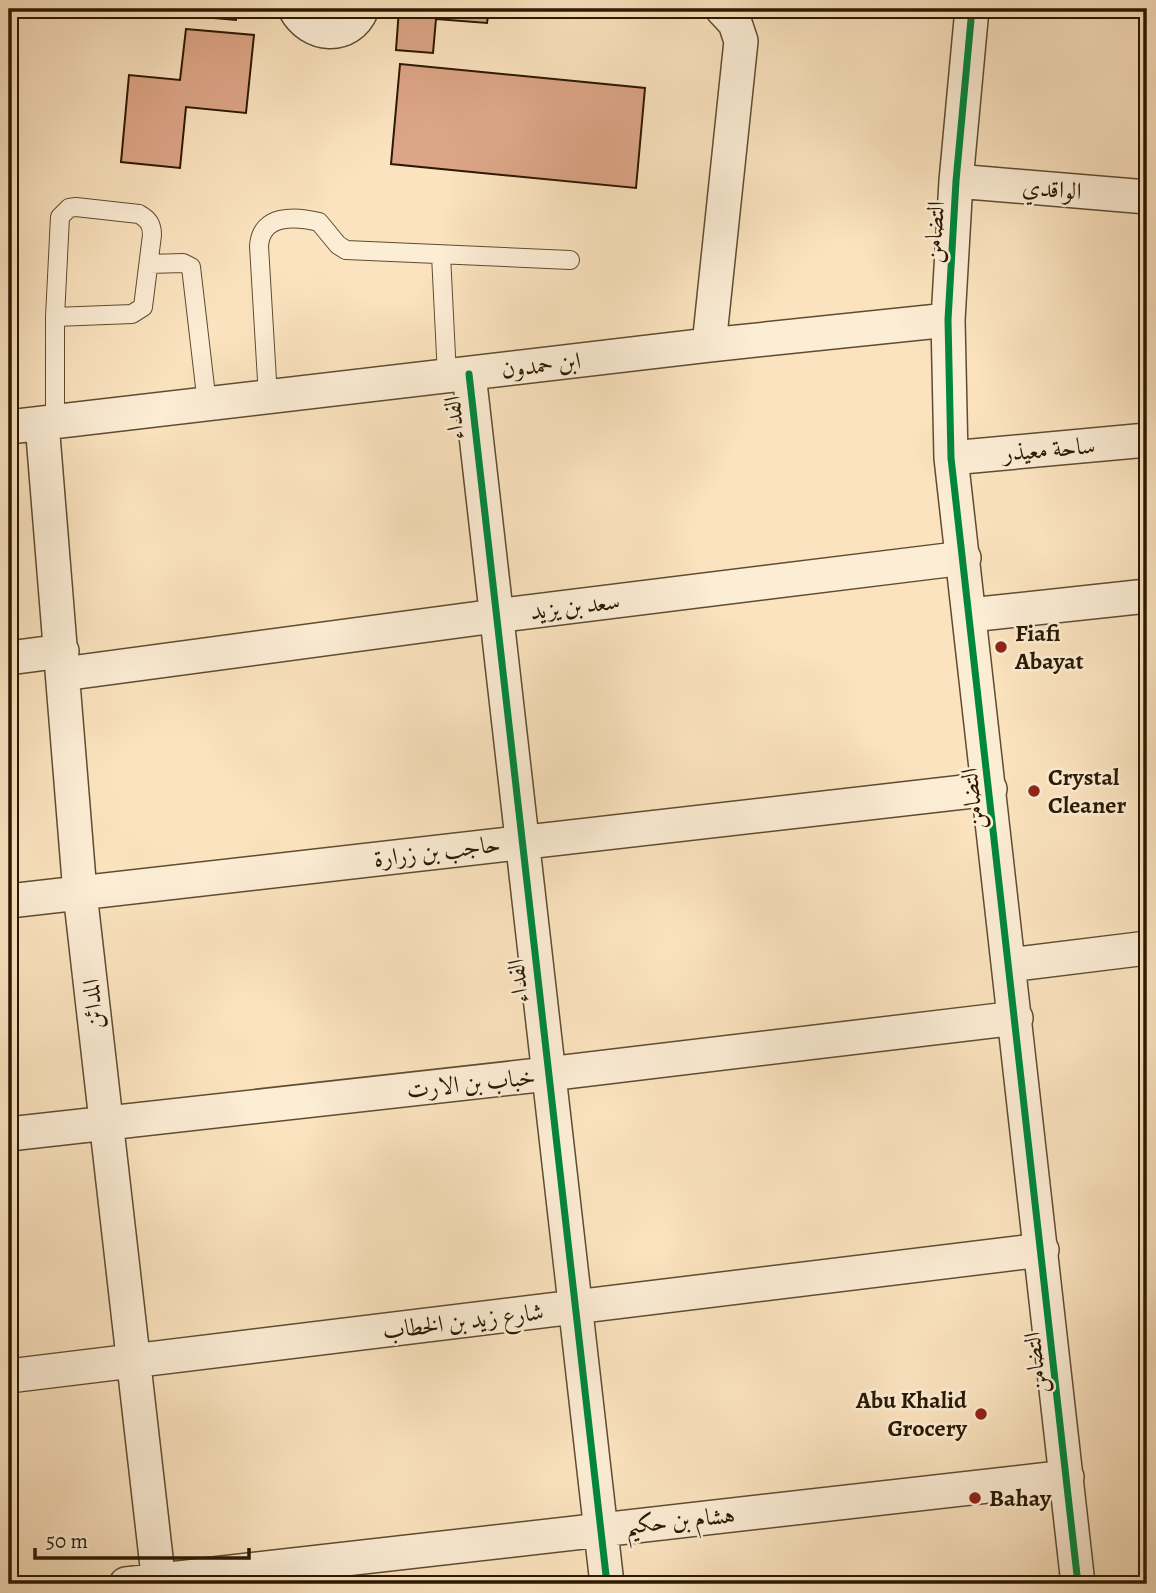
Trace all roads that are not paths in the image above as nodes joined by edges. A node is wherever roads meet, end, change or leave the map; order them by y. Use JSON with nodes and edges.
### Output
{"nodes":[{"id":1,"x":295,"y":9,"type":"edge"},
{"id":2,"x":362,"y":9,"type":"edge"},
{"id":3,"x":722,"y":9,"type":"edge"},
{"id":4,"x":758,"y":9,"type":"edge"},
{"id":5,"x":972,"y":9,"type":"edge"},
{"id":6,"x":956,"y":181,"type":"junction"},
{"id":7,"x":1147,"y":197,"type":"edge"},
{"id":8,"x":441,"y":255,"type":"junction"},
{"id":9,"x":570,"y":260,"type":"dead end"},
{"id":10,"x":149,"y":264,"type":"junction"},
{"id":11,"x":55,"y":317,"type":"junction"},
{"id":12,"x":948,"y":320,"type":"junction"},
{"id":13,"x":719,"y":344,"type":"junction"},
{"id":14,"x":458,"y":375,"type":"junction"},
{"id":15,"x":268,"y":397,"type":"junction"},
{"id":16,"x":207,"y":404,"type":"junction"},
{"id":17,"x":49,"y":422,"type":"junction"},
{"id":18,"x":9,"y":426,"type":"edge"},
{"id":19,"x":1147,"y":440,"type":"edge"},
{"id":20,"x":951,"y":458,"type":"junction"},
{"id":21,"x":964,"y":558,"type":"junction"},
{"id":22,"x":1147,"y":596,"type":"edge"},
{"id":23,"x":970,"y":615,"type":"junction"},
{"id":24,"x":495,"y":616,"type":"junction"},
{"id":25,"x":9,"y":658,"type":"edge"},
{"id":26,"x":63,"y":662,"type":"junction"},
{"id":27,"x":990,"y":789,"type":"junction"},
{"id":28,"x":521,"y":841,"type":"junction"},
{"id":29,"x":80,"y":893,"type":"junction"},
{"id":30,"x":9,"y":901,"type":"edge"},
{"id":31,"x":1147,"y":948,"type":"edge"},
{"id":32,"x":1009,"y":965,"type":"junction"},
{"id":33,"x":1016,"y":1018,"type":"junction"},
{"id":34,"x":548,"y":1074,"type":"junction"},
{"id":35,"x":107,"y":1124,"type":"junction"},
{"id":36,"x":9,"y":1134,"type":"edge"},
{"id":37,"x":1042,"y":1250,"type":"junction"},
{"id":38,"x":575,"y":1307,"type":"junction"},
{"id":39,"x":133,"y":1362,"type":"junction"},
{"id":40,"x":9,"y":1376,"type":"edge"},
{"id":41,"x":1067,"y":1477,"type":"junction"},
{"id":42,"x":600,"y":1529,"type":"junction"},
{"id":43,"x":148,"y":1583,"type":"edge"},
{"id":44,"x":607,"y":1584,"type":"edge"},
{"id":45,"x":1078,"y":1584,"type":"edge"}],
"edges":[{"from":1,"to":2,"type":"street"},
{"from":3,"to":13,"type":"street"},
{"from":4,"to":13,"type":"street"},
{"from":5,"to":6,"type":"street","name":"التضامن"},
{"from":6,"to":7,"type":"street","name":"الواقدي"},
{"from":6,"to":12,"type":"street","name":"التضامن"},
{"from":8,"to":9,"type":"lane"},
{"from":8,"to":14,"type":"lane"},
{"from":8,"to":15,"type":"lane"},
{"from":10,"to":11,"type":"lane"},
{"from":10,"to":11,"type":"lane"},
{"from":10,"to":16,"type":"lane"},
{"from":11,"to":17,"type":"lane"},
{"from":12,"to":13,"type":"street","name":"ابن حمدون"},
{"from":12,"to":20,"type":"street","name":"التضامن"},
{"from":13,"to":14,"type":"street","name":"ابن حمدون"},
{"from":14,"to":15,"type":"street","name":"ابن حمدون"},
{"from":14,"to":24,"type":"street","name":"الفداء"},
{"from":15,"to":16,"type":"street","name":"ابن حمدون"},
{"from":16,"to":17,"type":"street","name":"ابن حمدون"},
{"from":17,"to":18,"type":"street","name":"ابن حمدون"},
{"from":17,"to":26,"type":"street","name":"المدائن"},
{"from":19,"to":20,"type":"street","name":"ساحة معيذر"},
{"from":20,"to":21,"type":"street","name":"التضامن"},
{"from":21,"to":23,"type":"street","name":"التضامن"},
{"from":21,"to":24,"type":"street","name":"سعد بن يزيد"},
{"from":22,"to":23,"type":"street"},
{"from":23,"to":27,"type":"street","name":"التضامن"},
{"from":24,"to":26,"type":"street","name":"سعد بن يزيد"},
{"from":24,"to":28,"type":"street","name":"الفداء"},
{"from":25,"to":26,"type":"street","name":"سعد بن يزيد"},
{"from":26,"to":29,"type":"street","name":"المدائن"},
{"from":27,"to":28,"type":"street","name":"حاجب بن زرارة"},
{"from":27,"to":32,"type":"street","name":"التضامن"},
{"from":28,"to":29,"type":"street","name":"حاجب بن زرارة"},
{"from":28,"to":34,"type":"street","name":"الفداء"},
{"from":29,"to":30,"type":"street","name":"حاجب بن زرارة"},
{"from":29,"to":35,"type":"street","name":"المدائن"},
{"from":31,"to":32,"type":"street"},
{"from":32,"to":33,"type":"street","name":"التضامن"},
{"from":33,"to":34,"type":"street","name":"خباب بن الارت"},
{"from":33,"to":37,"type":"street","name":"التضامن"},
{"from":34,"to":35,"type":"street","name":"خباب بن الارت"},
{"from":34,"to":38,"type":"street","name":"الفداء"},
{"from":35,"to":36,"type":"street","name":"خباب بن الارت"},
{"from":35,"to":39,"type":"street","name":"المدائن"},
{"from":37,"to":38,"type":"street","name":"شارع زيد بن الخطاب"},
{"from":37,"to":41,"type":"street","name":"التضامن"},
{"from":38,"to":39,"type":"street","name":"شارع زيد بن الخطاب"},
{"from":38,"to":42,"type":"street","name":"الفداء"},
{"from":39,"to":40,"type":"street","name":"شارع زيد بن الخطاب"},
{"from":39,"to":43,"type":"street","name":"المدائن"},
{"from":41,"to":42,"type":"street","name":"هشام بن حكيم"},
{"from":41,"to":45,"type":"street","name":"التضامن"},
{"from":42,"to":43,"type":"street","name":"هشام بن حكيم"},
{"from":42,"to":44,"type":"street","name":"الفداء"}]}
